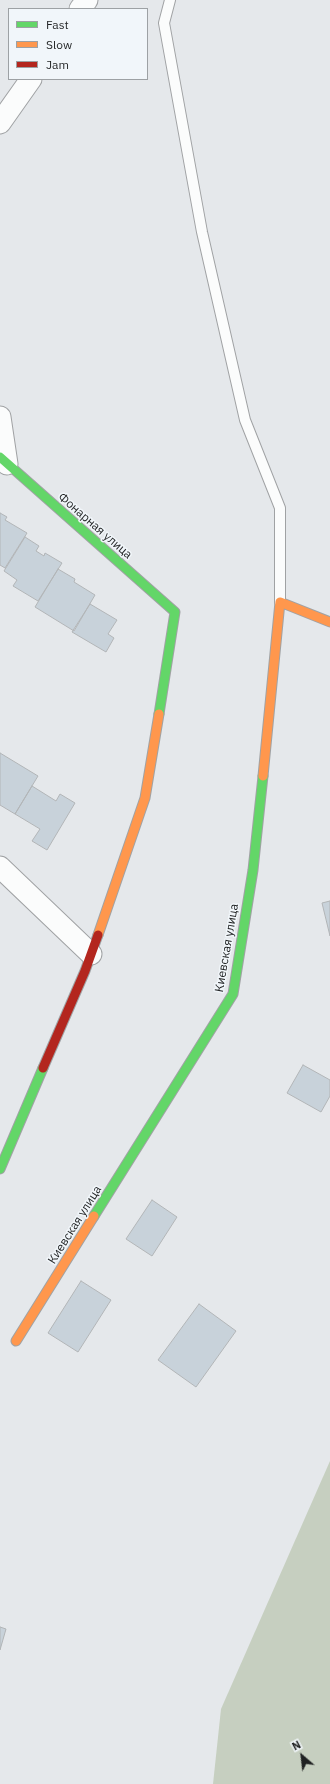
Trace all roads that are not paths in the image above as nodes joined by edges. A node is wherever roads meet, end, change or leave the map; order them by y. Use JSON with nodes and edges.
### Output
{"nodes":[{"id":1,"x":170,"y":0,"type":"edge"},
{"id":2,"x":30,"y":80,"type":"edge"},
{"id":3,"x":0,"y":123,"type":"edge"},
{"id":4,"x":0,"y":417,"type":"edge"},
{"id":5,"x":4,"y":461,"type":"edge"},
{"id":6,"x":280,"y":602,"type":"junction"},
{"id":7,"x":330,"y":622,"type":"edge"},
{"id":8,"x":0,"y":867,"type":"edge"},
{"id":9,"x":90,"y":954,"type":"junction"},
{"id":10,"x":0,"y":1169,"type":"edge"},
{"id":11,"x":16,"y":1341,"type":"dead end"}],
"edges":[{"from":1,"to":6,"type":"lane"},
{"from":2,"to":3,"type":"street"},
{"from":4,"to":5,"type":"street"},
{"from":5,"to":9,"type":"street","name":"Фонарная улица"},
{"from":6,"to":7,"type":"street"},
{"from":6,"to":11,"type":"street","name":"Киевская улица"},
{"from":8,"to":9,"type":"street"},
{"from":9,"to":10,"type":"street"}]}
